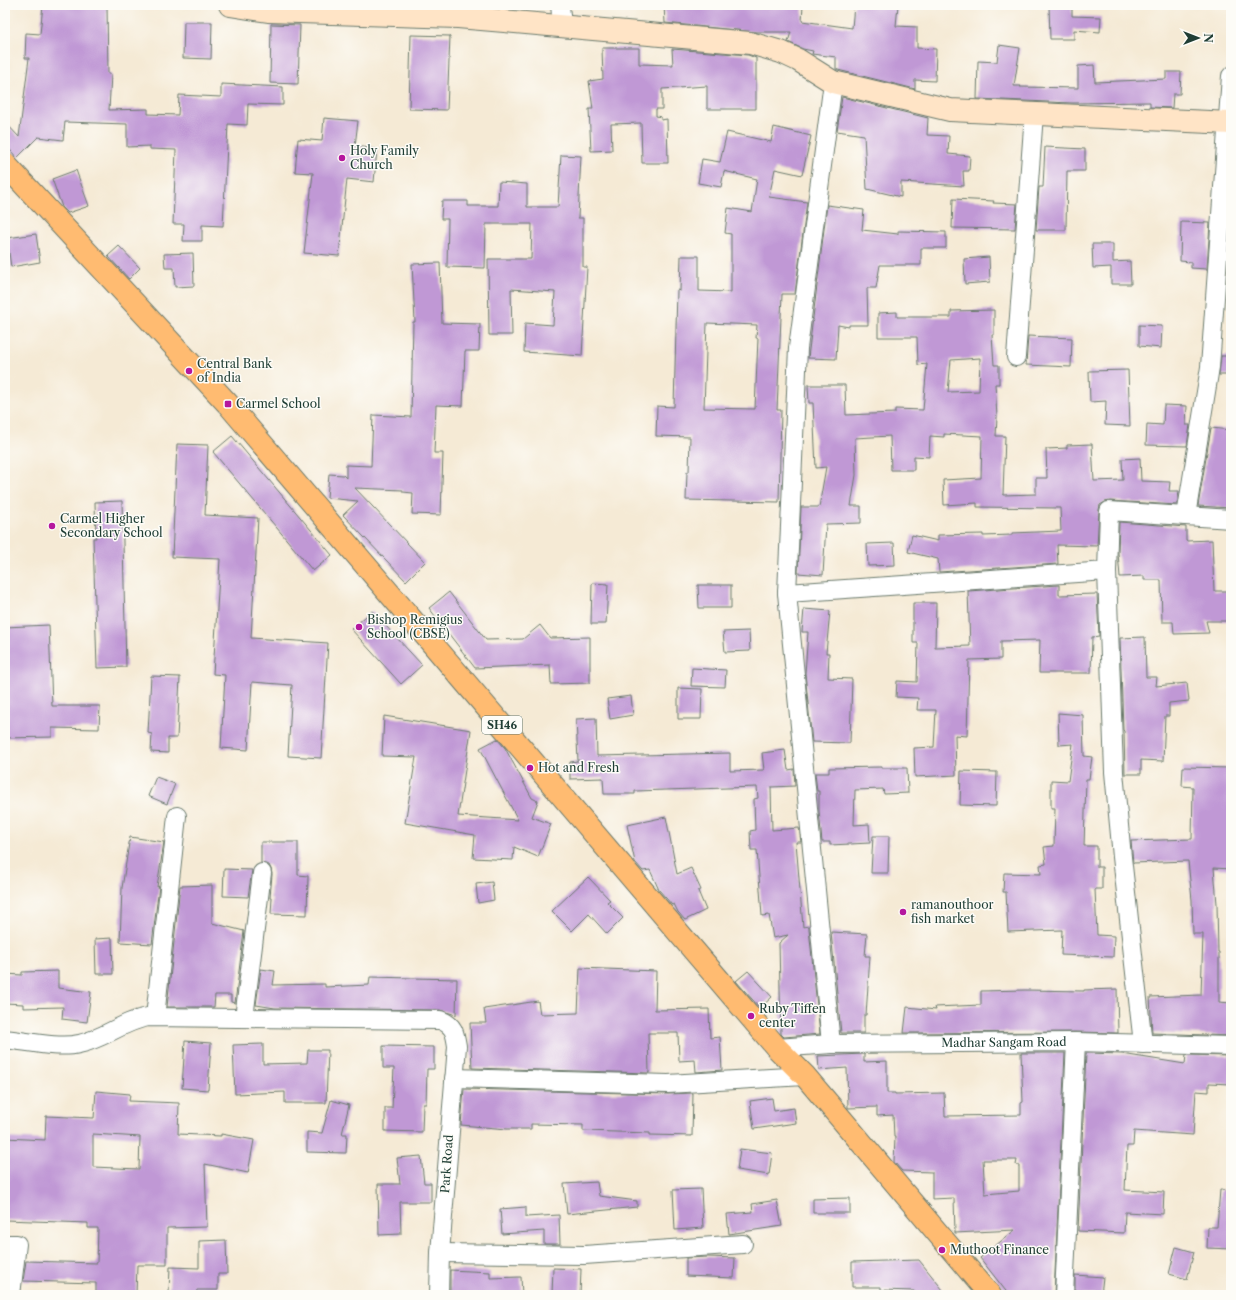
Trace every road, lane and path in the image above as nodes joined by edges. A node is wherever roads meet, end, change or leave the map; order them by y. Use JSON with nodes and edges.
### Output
{"nodes":[{"id":1,"x":230,"y":5,"type":"edge"},
{"id":2,"x":560,"y":5,"type":"edge"},
{"id":3,"x":562,"y":26,"type":"junction"},
{"id":4,"x":1231,"y":76,"type":"edge"},
{"id":5,"x":833,"y":82,"type":"junction"},
{"id":6,"x":1034,"y":114,"type":"junction"},
{"id":7,"x":1229,"y":122,"type":"edge"},
{"id":8,"x":5,"y":164,"type":"edge"},
{"id":9,"x":1016,"y":357,"type":"dead end"},
{"id":10,"x":1186,"y":516,"type":"junction"},
{"id":11,"x":1231,"y":519,"type":"edge"},
{"id":12,"x":1107,"y":571,"type":"junction"},
{"id":13,"x":787,"y":593,"type":"junction"},
{"id":14,"x":176,"y":816,"type":"dead end"},
{"id":15,"x":262,"y":873,"type":"dead end"},
{"id":16,"x":155,"y":1017,"type":"junction"},
{"id":17,"x":244,"y":1018,"type":"junction"},
{"id":18,"x":5,"y":1039,"type":"edge"},
{"id":19,"x":1076,"y":1042,"type":"junction"},
{"id":20,"x":831,"y":1044,"type":"junction"},
{"id":21,"x":1143,"y":1044,"type":"junction"},
{"id":22,"x":1231,"y":1046,"type":"edge"},
{"id":23,"x":777,"y":1048,"type":"junction"},
{"id":24,"x":805,"y":1076,"type":"junction"},
{"id":25,"x":454,"y":1078,"type":"junction"},
{"id":26,"x":5,"y":1244,"type":"edge"},
{"id":27,"x":743,"y":1244,"type":"dead end"},
{"id":28,"x":440,"y":1253,"type":"junction"},
{"id":29,"x":11,"y":1295,"type":"edge"},
{"id":30,"x":439,"y":1295,"type":"edge"},
{"id":31,"x":990,"y":1295,"type":"edge"},
{"id":32,"x":1064,"y":1295,"type":"edge"}],
"edges":[{"from":1,"to":3,"type":"street"},
{"from":2,"to":3,"type":"street"},
{"from":3,"to":5,"type":"street"},
{"from":4,"to":7,"type":"street"},
{"from":5,"to":6,"type":"street"},
{"from":5,"to":13,"type":"street"},
{"from":6,"to":7,"type":"street"},
{"from":6,"to":9,"type":"street"},
{"from":7,"to":10,"type":"street"},
{"from":8,"to":23,"type":"main road","number":"SH46"},
{"from":10,"to":11,"type":"street"},
{"from":10,"to":12,"type":"street"},
{"from":12,"to":13,"type":"street"},
{"from":12,"to":21,"type":"street"},
{"from":13,"to":20,"type":"street"},
{"from":14,"to":16,"type":"street"},
{"from":15,"to":17,"type":"street"},
{"from":16,"to":17,"type":"street"},
{"from":16,"to":18,"type":"street"},
{"from":17,"to":25,"type":"street","name":"Park Road"},
{"from":19,"to":20,"type":"street","name":"Madhar Sangam Road"},
{"from":19,"to":21,"type":"street","name":"Madhar Sangam Road"},
{"from":19,"to":32,"type":"street"},
{"from":20,"to":23,"type":"street","name":"Madhar Sangam Road"},
{"from":21,"to":22,"type":"street","name":"Madhar Sangam Road"},
{"from":23,"to":24,"type":"main road","number":"SH46"},
{"from":24,"to":25,"type":"street"},
{"from":24,"to":31,"type":"main road","number":"SH46"},
{"from":25,"to":28,"type":"street","name":"Park Road"},
{"from":26,"to":29,"type":"street"},
{"from":27,"to":28,"type":"street"},
{"from":28,"to":30,"type":"street","name":"Park Road"}]}
